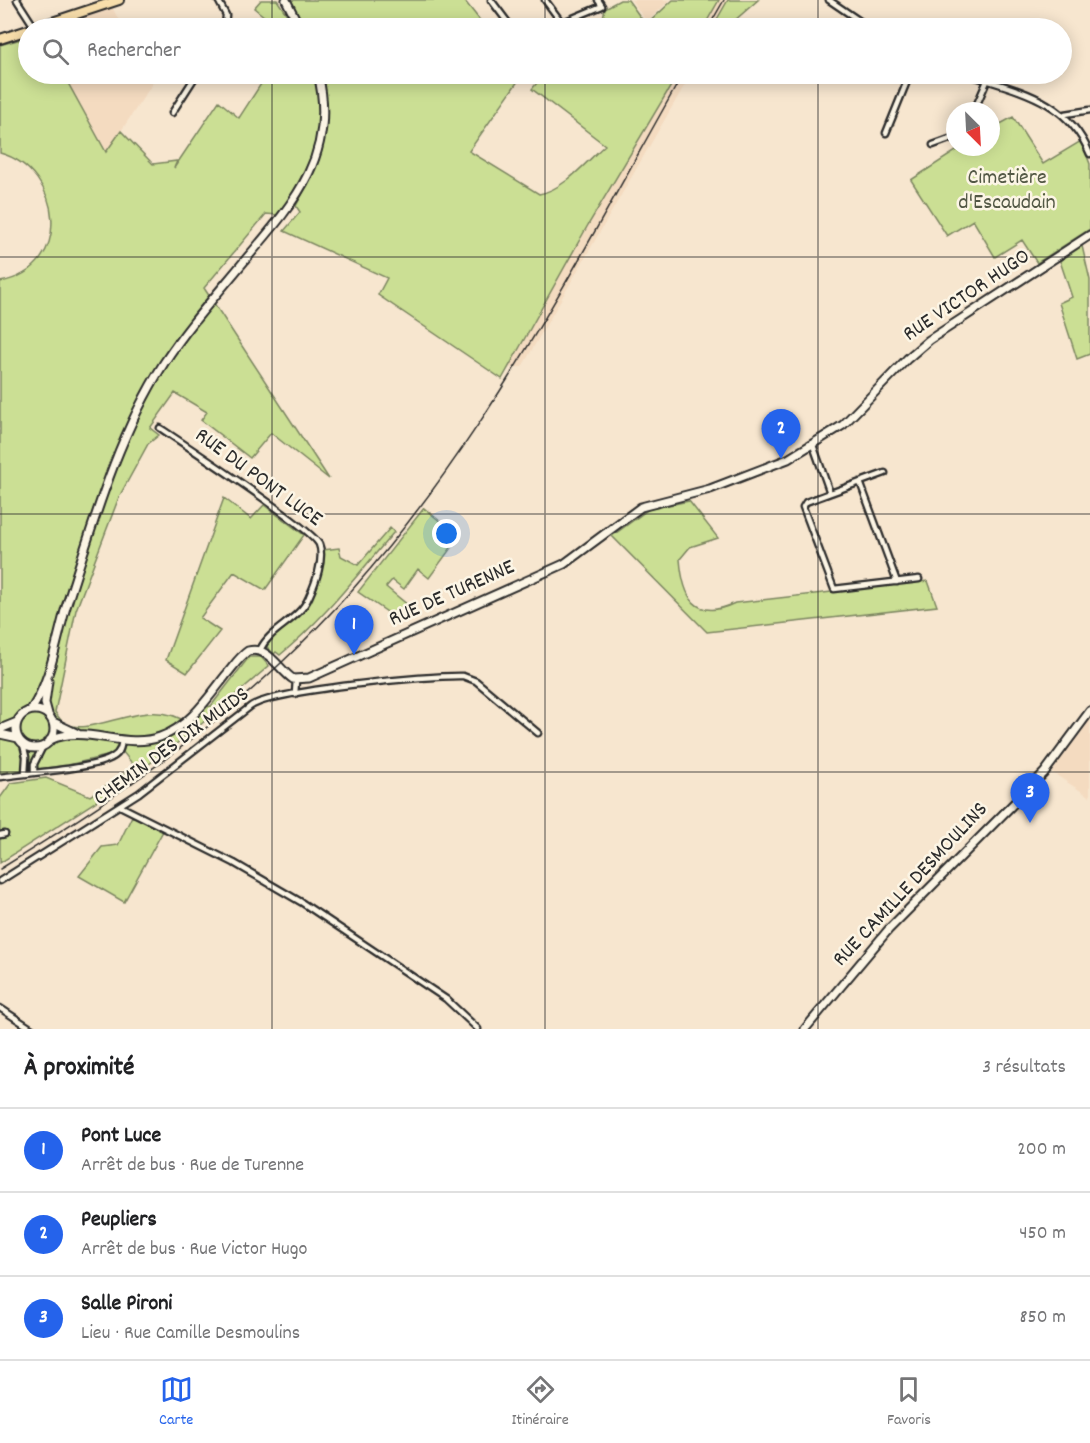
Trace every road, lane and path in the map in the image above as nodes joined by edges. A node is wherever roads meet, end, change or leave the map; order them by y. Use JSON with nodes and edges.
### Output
{"nodes":[{"id":1,"x":17,"y":0,"type":"edge"},
{"id":2,"x":120,"y":0,"type":"edge"},
{"id":3,"x":218,"y":0,"type":"edge"},
{"id":4,"x":284,"y":0,"type":"edge"},
{"id":5,"x":491,"y":0,"type":"edge"},
{"id":6,"x":545,"y":0,"type":"edge"},
{"id":7,"x":598,"y":0,"type":"edge"},
{"id":8,"x":829,"y":0,"type":"edge"},
{"id":9,"x":28,"y":18,"type":"edge"},
{"id":10,"x":65,"y":18,"type":"edge"},
{"id":11,"x":225,"y":18,"type":"edge"},
{"id":12,"x":295,"y":18,"type":"edge"},
{"id":13,"x":504,"y":18,"type":"edge"},
{"id":14,"x":558,"y":18,"type":"edge"},
{"id":15,"x":574,"y":18,"type":"edge"},
{"id":16,"x":855,"y":18,"type":"edge"},
{"id":17,"x":18,"y":33,"type":"edge"},
{"id":18,"x":0,"y":39,"type":"edge"},
{"id":19,"x":191,"y":84,"type":"edge"},
{"id":20,"x":319,"y":84,"type":"edge"},
{"id":21,"x":906,"y":84,"type":"edge"},
{"id":22,"x":986,"y":84,"type":"edge"},
{"id":23,"x":996,"y":84,"type":"edge"},
{"id":24,"x":978,"y":102,"type":"edge"},
{"id":25,"x":1090,"y":110,"type":"edge"},
{"id":26,"x":172,"y":113,"type":"dead end"},
{"id":27,"x":1065,"y":114,"type":"junction"},
{"id":28,"x":886,"y":133,"type":"dead end"},
{"id":29,"x":946,"y":140,"type":"edge"},
{"id":30,"x":933,"y":145,"type":"dead end"},
{"id":31,"x":1090,"y":154,"type":"edge"},
{"id":32,"x":1090,"y":235,"type":"edge"},
{"id":33,"x":160,"y":428,"type":"dead end"},
{"id":34,"x":813,"y":445,"type":"junction"},
{"id":35,"x":885,"y":473,"type":"dead end"},
{"id":36,"x":860,"y":482,"type":"junction"},
{"id":37,"x":831,"y":493,"type":"junction"},
{"id":38,"x":686,"y":496,"type":"joint"},
{"id":39,"x":919,"y":579,"type":"dead end"},
{"id":40,"x":897,"y":582,"type":"junction"},
{"id":41,"x":260,"y":650,"type":"junction"},
{"id":42,"x":49,"y":669,"type":"junction"},
{"id":43,"x":296,"y":680,"type":"junction"},
{"id":44,"x":295,"y":694,"type":"junction"},
{"id":45,"x":31,"y":710,"type":"junction"},
{"id":46,"x":1090,"y":711,"type":"edge"},
{"id":47,"x":50,"y":719,"type":"junction"},
{"id":48,"x":17,"y":722,"type":"junction"},
{"id":49,"x":0,"y":729,"type":"edge"},
{"id":50,"x":538,"y":733,"type":"dead end"},
{"id":51,"x":0,"y":734,"type":"edge"},
{"id":52,"x":83,"y":735,"type":"junction"},
{"id":53,"x":50,"y":740,"type":"junction"},
{"id":54,"x":122,"y":740,"type":"junction"},
{"id":55,"x":21,"y":741,"type":"junction"},
{"id":56,"x":44,"y":746,"type":"junction"},
{"id":57,"x":34,"y":772,"type":"junction"},
{"id":58,"x":26,"y":773,"type":"junction"},
{"id":59,"x":0,"y":777,"type":"edge"},
{"id":60,"x":120,"y":806,"type":"junction"},
{"id":61,"x":0,"y":881,"type":"edge"},
{"id":62,"x":0,"y":1008,"type":"edge"},
{"id":63,"x":32,"y":1029,"type":"edge"},
{"id":64,"x":478,"y":1029,"type":"edge"},
{"id":65,"x":805,"y":1029,"type":"edge"}],
"edges":[{"from":1,"to":9,"type":"street"},
{"from":2,"to":10,"type":"main road"},
{"from":3,"to":11,"type":"street"},
{"from":4,"to":12,"type":"street"},
{"from":5,"to":13,"type":"street"},
{"from":6,"to":14,"type":"street"},
{"from":7,"to":15,"type":"street"},
{"from":8,"to":16,"type":"street"},
{"from":17,"to":18,"type":"main road"},
{"from":19,"to":26,"type":"street"},
{"from":20,"to":42,"type":"street"},
{"from":21,"to":28,"type":"street"},
{"from":22,"to":24,"type":"street"},
{"from":23,"to":27,"type":"street"},
{"from":25,"to":27,"type":"street"},
{"from":27,"to":31,"type":"street"},
{"from":29,"to":30,"type":"street"},
{"from":32,"to":34,"type":"street","name":"RUE VICTOR HUGO"},
{"from":33,"to":41,"type":"street","name":"RUE DU PONT LUCE"},
{"from":34,"to":37,"type":"street"},
{"from":34,"to":38,"type":"street","name":"RUE VICTOR HUGO"},
{"from":35,"to":36,"type":"street"},
{"from":36,"to":37,"type":"street"},
{"from":36,"to":40,"type":"street"},
{"from":37,"to":40,"type":"street"},
{"from":38,"to":43,"type":"street","name":"RUE DE TURENNE"},
{"from":39,"to":40,"type":"street"},
{"from":41,"to":43,"type":"street"},
{"from":41,"to":54,"type":"street"},
{"from":42,"to":45,"type":"street"},
{"from":42,"to":47,"type":"street"},
{"from":43,"to":44,"type":"street"},
{"from":44,"to":50,"type":"street","name":"CHEMIN DES DIX MUIDS"},
{"from":44,"to":60,"type":"street","name":"CHEMIN DES DIX MUIDS"},
{"from":45,"to":47,"type":"street"},
{"from":45,"to":48,"type":"street"},
{"from":46,"to":65,"type":"street","name":"RUE CAMILLE DESMOULINS"},
{"from":47,"to":52,"type":"street"},
{"from":47,"to":53,"type":"street"},
{"from":48,"to":49,"type":"street"},
{"from":48,"to":55,"type":"street"},
{"from":51,"to":55,"type":"street"},
{"from":52,"to":53,"type":"street"},
{"from":52,"to":54,"type":"street"},
{"from":53,"to":56,"type":"street"},
{"from":54,"to":57,"type":"street"},
{"from":55,"to":56,"type":"street"},
{"from":55,"to":58,"type":"street"},
{"from":56,"to":57,"type":"street"},
{"from":57,"to":58,"type":"street"},
{"from":58,"to":59,"type":"street"},
{"from":60,"to":61,"type":"street","name":"CHEMIN DES DIX MUIDS"},
{"from":60,"to":64,"type":"street"},
{"from":62,"to":63,"type":"street"}]}
